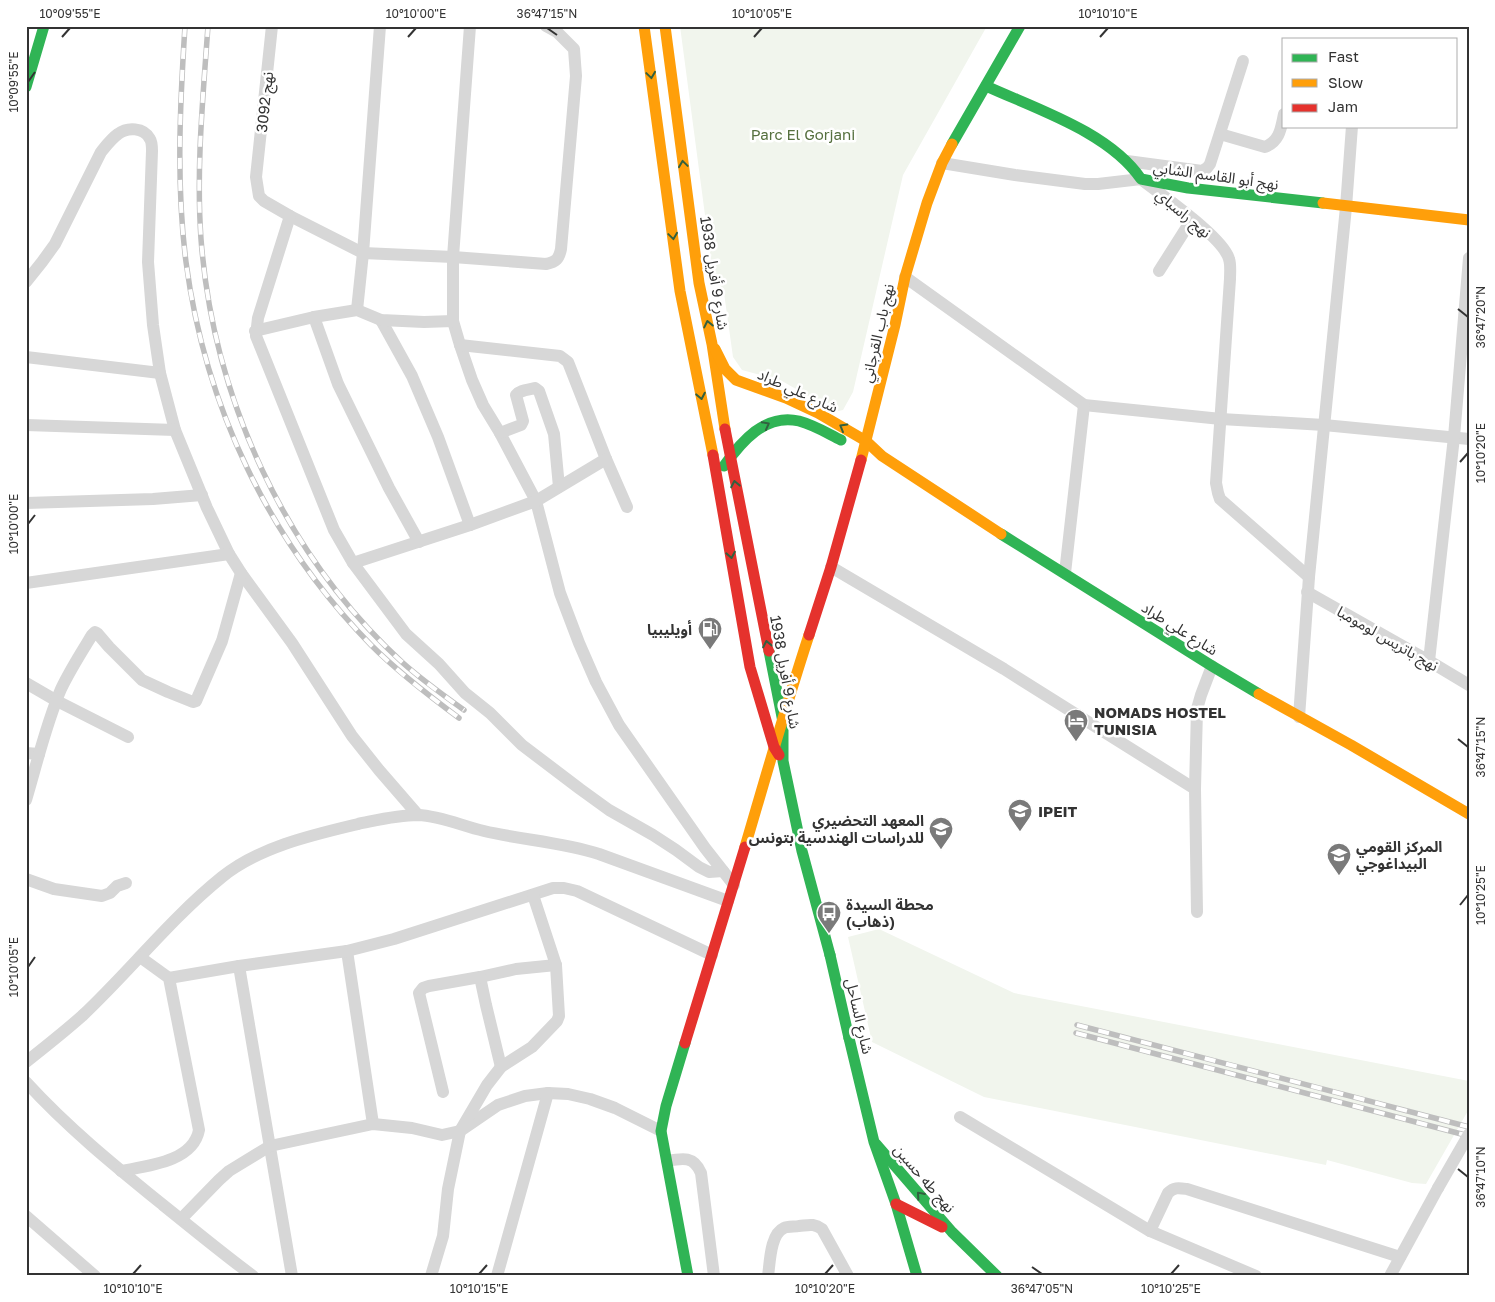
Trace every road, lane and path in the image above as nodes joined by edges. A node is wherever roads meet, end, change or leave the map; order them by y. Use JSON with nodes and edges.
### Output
{"nodes":[{"id":1,"x":44,"y":26,"type":"edge"},
{"id":2,"x":272,"y":26,"type":"edge"},
{"id":3,"x":380,"y":26,"type":"edge"},
{"id":4,"x":470,"y":26,"type":"edge"},
{"id":5,"x":546,"y":26,"type":"edge"},
{"id":6,"x":644,"y":26,"type":"edge"},
{"id":7,"x":665,"y":26,"type":"edge"},
{"id":8,"x":1020,"y":26,"type":"edge"},
{"id":9,"x":31,"y":48,"type":"edge"},
{"id":10,"x":1243,"y":61,"type":"dead end"},
{"id":11,"x":986,"y":86,"type":"junction"},
{"id":12,"x":26,"y":87,"type":"edge"},
{"id":13,"x":1282,"y":121,"type":"edge"},
{"id":14,"x":1352,"y":128,"type":"edge"},
{"id":15,"x":1220,"y":134,"type":"junction"},
{"id":16,"x":1127,"y":161,"type":"junction"},
{"id":17,"x":942,"y":163,"type":"junction"},
{"id":18,"x":1141,"y":179,"type":"junction"},
{"id":19,"x":1346,"y":207,"type":"junction"},
{"id":20,"x":290,"y":216,"type":"junction"},
{"id":21,"x":1192,"y":218,"type":"junction"},
{"id":22,"x":1469,"y":220,"type":"edge"},
{"id":23,"x":363,"y":253,"type":"junction"},
{"id":24,"x":453,"y":256,"type":"junction"},
{"id":25,"x":1469,"y":258,"type":"edge"},
{"id":26,"x":1159,"y":272,"type":"dead end"},
{"id":27,"x":905,"y":277,"type":"junction"},
{"id":28,"x":26,"y":282,"type":"edge"},
{"id":29,"x":357,"y":310,"type":"junction"},
{"id":30,"x":314,"y":317,"type":"junction"},
{"id":31,"x":381,"y":320,"type":"junction"},
{"id":32,"x":453,"y":322,"type":"junction"},
{"id":33,"x":255,"y":331,"type":"junction"},
{"id":34,"x":712,"y":344,"type":"junction"},
{"id":35,"x":460,"y":345,"type":"junction"},
{"id":36,"x":26,"y":357,"type":"edge"},
{"id":37,"x":160,"y":373,"type":"junction"},
{"id":38,"x":1084,"y":405,"type":"junction"},
{"id":39,"x":1221,"y":419,"type":"junction"},
{"id":40,"x":1324,"y":425,"type":"junction"},
{"id":41,"x":26,"y":426,"type":"edge"},
{"id":42,"x":175,"y":430,"type":"junction"},
{"id":43,"x":500,"y":433,"type":"junction"},
{"id":44,"x":1454,"y":437,"type":"junction"},
{"id":45,"x":1469,"y":439,"type":"edge"},
{"id":46,"x":865,"y":446,"type":"junction"},
{"id":47,"x":730,"y":457,"type":"junction"},
{"id":48,"x":606,"y":459,"type":"junction"},
{"id":49,"x":717,"y":476,"type":"junction"},
{"id":50,"x":559,"y":487,"type":"junction"},
{"id":51,"x":202,"y":496,"type":"junction"},
{"id":52,"x":536,"y":500,"type":"junction"},
{"id":53,"x":26,"y":503,"type":"edge"},
{"id":54,"x":627,"y":507,"type":"dead end"},
{"id":55,"x":470,"y":525,"type":"junction"},
{"id":56,"x":419,"y":542,"type":"junction"},
{"id":57,"x":229,"y":554,"type":"junction"},
{"id":58,"x":353,"y":563,"type":"junction"},
{"id":59,"x":831,"y":567,"type":"junction"},
{"id":60,"x":241,"y":574,"type":"junction"},
{"id":61,"x":1065,"y":574,"type":"junction"},
{"id":62,"x":1308,"y":577,"type":"junction"},
{"id":63,"x":26,"y":583,"type":"edge"},
{"id":64,"x":1307,"y":592,"type":"junction"},
{"id":65,"x":1429,"y":661,"type":"junction"},
{"id":66,"x":770,"y":663,"type":"junction"},
{"id":67,"x":800,"y":663,"type":"junction"},
{"id":68,"x":1212,"y":666,"type":"junction"},
{"id":69,"x":750,"y":667,"type":"junction"},
{"id":70,"x":26,"y":682,"type":"edge"},
{"id":71,"x":1469,"y":685,"type":"edge"},
{"id":72,"x":57,"y":701,"type":"junction"},
{"id":73,"x":1299,"y":717,"type":"junction"},
{"id":74,"x":783,"y":722,"type":"junction"},
{"id":75,"x":128,"y":737,"type":"dead end"},
{"id":76,"x":774,"y":747,"type":"junction"},
{"id":77,"x":33,"y":754,"type":"edge"},
{"id":78,"x":783,"y":761,"type":"junction"},
{"id":79,"x":1195,"y":789,"type":"junction"},
{"id":80,"x":26,"y":800,"type":"edge"},
{"id":81,"x":1469,"y":814,"type":"edge"},
{"id":82,"x":418,"y":815,"type":"junction"},
{"id":83,"x":723,"y":871,"type":"junction"},
{"id":84,"x":26,"y":879,"type":"edge"},
{"id":85,"x":126,"y":883,"type":"dead end"},
{"id":86,"x":734,"y":885,"type":"junction"},
{"id":87,"x":533,"y":894,"type":"junction"},
{"id":88,"x":728,"y":901,"type":"junction"},
{"id":89,"x":1197,"y":912,"type":"dead end"},
{"id":90,"x":347,"y":951,"type":"junction"},
{"id":91,"x":712,"y":955,"type":"junction"},
{"id":92,"x":140,"y":957,"type":"junction"},
{"id":93,"x":556,"y":965,"type":"junction"},
{"id":94,"x":239,"y":966,"type":"junction"},
{"id":95,"x":480,"y":977,"type":"junction"},
{"id":96,"x":169,"y":978,"type":"junction"},
{"id":97,"x":26,"y":1061,"type":"edge"},
{"id":98,"x":501,"y":1067,"type":"junction"},
{"id":99,"x":26,"y":1082,"type":"edge"},
{"id":100,"x":443,"y":1092,"type":"dead end"},
{"id":101,"x":548,"y":1093,"type":"junction"},
{"id":102,"x":960,"y":1117,"type":"dead end"},
{"id":103,"x":373,"y":1124,"type":"junction"},
{"id":104,"x":460,"y":1131,"type":"junction"},
{"id":105,"x":661,"y":1131,"type":"junction"},
{"id":106,"x":1469,"y":1134,"type":"edge"},
{"id":107,"x":874,"y":1142,"type":"junction"},
{"id":108,"x":270,"y":1146,"type":"junction"},
{"id":109,"x":667,"y":1161,"type":"junction"},
{"id":110,"x":121,"y":1171,"type":"junction"},
{"id":111,"x":896,"y":1204,"type":"junction"},
{"id":112,"x":26,"y":1216,"type":"edge"},
{"id":113,"x":181,"y":1219,"type":"junction"},
{"id":114,"x":1150,"y":1231,"type":"junction"},
{"id":115,"x":952,"y":1232,"type":"junction"},
{"id":116,"x":1400,"y":1257,"type":"junction"},
{"id":117,"x":95,"y":1276,"type":"edge"},
{"id":118,"x":253,"y":1276,"type":"edge"},
{"id":119,"x":292,"y":1276,"type":"edge"},
{"id":120,"x":431,"y":1276,"type":"edge"},
{"id":121,"x":498,"y":1276,"type":"edge"},
{"id":122,"x":688,"y":1276,"type":"edge"},
{"id":123,"x":714,"y":1276,"type":"edge"},
{"id":124,"x":768,"y":1276,"type":"edge"},
{"id":125,"x":848,"y":1276,"type":"edge"},
{"id":126,"x":917,"y":1276,"type":"edge"},
{"id":127,"x":997,"y":1276,"type":"edge"},
{"id":128,"x":1256,"y":1276,"type":"edge"},
{"id":129,"x":1390,"y":1276,"type":"edge"}],
"edges":[{"from":1,"to":9,"type":"street"},
{"from":2,"to":20,"type":"street","name":"نهج 3092"},
{"from":3,"to":23,"type":"street"},
{"from":4,"to":24,"type":"street"},
{"from":5,"to":24,"type":"street"},
{"from":6,"to":49,"type":"street","name":"شارع 9 أفريل 1938","one_way":true},
{"from":34,"to":7,"type":"street","name":"شارع 9 أفريل 1938","one_way":true},
{"from":8,"to":11,"type":"street","name":"نهج باب القرجاني"},
{"from":9,"to":12,"type":"street"},
{"from":10,"to":15,"type":"street"},
{"from":11,"to":16,"type":"street","name":"نهج أبو القاسم الشابي"},
{"from":11,"to":17,"type":"street","name":"نهج باب القرجاني"},
{"from":13,"to":15,"type":"street"},
{"from":14,"to":19,"type":"street"},
{"from":15,"to":16,"type":"street"},
{"from":16,"to":18,"type":"street","name":"نهج أبو القاسم الشابي"},
{"from":17,"to":18,"type":"street","name":"نهج راسباي"},
{"from":17,"to":27,"type":"street","name":"نهج باب القرجاني"},
{"from":18,"to":19,"type":"street","name":"نهج أبو القاسم الشابي"},
{"from":18,"to":21,"type":"street","name":"نهج راسباي"},
{"from":19,"to":22,"type":"street","name":"نهج أبو القاسم الشابي"},
{"from":19,"to":40,"type":"street"},
{"from":20,"to":23,"type":"street"},
{"from":20,"to":33,"type":"street"},
{"from":21,"to":26,"type":"street"},
{"from":21,"to":39,"type":"street","name":"نهج راسباي"},
{"from":23,"to":24,"type":"street"},
{"from":23,"to":29,"type":"street"},
{"from":24,"to":32,"type":"street"},
{"from":25,"to":44,"type":"street"},
{"from":27,"to":38,"type":"street"},
{"from":27,"to":46,"type":"street","name":"نهج باب القرجاني"},
{"from":28,"to":37,"type":"street"},
{"from":29,"to":30,"type":"street"},
{"from":29,"to":31,"type":"street"},
{"from":30,"to":33,"type":"street"},
{"from":30,"to":56,"type":"street"},
{"from":31,"to":32,"type":"street"},
{"from":31,"to":55,"type":"street"},
{"from":32,"to":35,"type":"street"},
{"from":33,"to":58,"type":"street"},
{"from":46,"to":34,"type":"street","name":"شارع علي طراد","one_way":true},
{"from":34,"to":47,"type":"street","name":"شارع 9 أفريل 1938"},
{"from":35,"to":43,"type":"street"},
{"from":35,"to":48,"type":"street"},
{"from":36,"to":37,"type":"street"},
{"from":37,"to":42,"type":"street"},
{"from":38,"to":39,"type":"street"},
{"from":38,"to":61,"type":"street"},
{"from":39,"to":40,"type":"street"},
{"from":39,"to":62,"type":"street"},
{"from":40,"to":44,"type":"street"},
{"from":40,"to":62,"type":"street"},
{"from":41,"to":42,"type":"street"},
{"from":42,"to":51,"type":"street"},
{"from":43,"to":50,"type":"street"},
{"from":43,"to":52,"type":"street"},
{"from":44,"to":45,"type":"street"},
{"from":44,"to":65,"type":"street"},
{"from":47,"to":46,"type":"street","name":"شارع علي طراد","one_way":true},
{"from":46,"to":59,"type":"street","name":"نهج باب القرجاني"},
{"from":46,"to":61,"type":"street","name":"شارع علي طراد"},
{"from":47,"to":49,"type":"street","name":"شارع علي طراد"},
{"from":66,"to":47,"type":"street","name":"شارع 9 أفريل 1938","one_way":true},
{"from":48,"to":50,"type":"street"},
{"from":48,"to":54,"type":"street"},
{"from":49,"to":69,"type":"street","name":"شارع 9 أفريل 1938","one_way":true},
{"from":50,"to":52,"type":"street"},
{"from":51,"to":53,"type":"street"},
{"from":51,"to":57,"type":"street"},
{"from":52,"to":55,"type":"street"},
{"from":52,"to":83,"type":"street"},
{"from":55,"to":56,"type":"street"},
{"from":56,"to":58,"type":"street"},
{"from":57,"to":60,"type":"street"},
{"from":57,"to":63,"type":"street"},
{"from":58,"to":83,"type":"street"},
{"from":59,"to":67,"type":"street","name":"نهج باب القرجاني"},
{"from":59,"to":79,"type":"street"},
{"from":60,"to":72,"type":"street"},
{"from":60,"to":82,"type":"street"},
{"from":61,"to":68,"type":"street","name":"شارع علي طراد"},
{"from":62,"to":64,"type":"street"},
{"from":64,"to":65,"type":"street","name":"نهج باتريس لومومبا"},
{"from":64,"to":73,"type":"street"},
{"from":65,"to":71,"type":"street","name":"نهج باتريس لومومبا"},
{"from":66,"to":67,"type":"street"},
{"from":66,"to":69,"type":"street"},
{"from":66,"to":74,"type":"street","name":"شارع 9 أفريل 1938"},
{"from":67,"to":74,"type":"street","name":"نهج باب القرجاني"},
{"from":68,"to":73,"type":"street","name":"شارع علي طراد"},
{"from":68,"to":79,"type":"street"},
{"from":69,"to":76,"type":"street","name":"شارع 9 أفريل 1938"},
{"from":70,"to":72,"type":"street"},
{"from":72,"to":75,"type":"street"},
{"from":72,"to":77,"type":"street"},
{"from":73,"to":81,"type":"street","name":"شارع علي طراد"},
{"from":74,"to":76,"type":"street"},
{"from":74,"to":78,"type":"street","name":"شارع 9 أفريل 1938"},
{"from":76,"to":78,"type":"street","name":"شارع 9 أفريل 1938"},
{"from":76,"to":86,"type":"street"},
{"from":77,"to":80,"type":"street"},
{"from":78,"to":107,"type":"street","name":"شارع الساحل","bridge":true},
{"from":79,"to":89,"type":"street"},
{"from":82,"to":88,"type":"street"},
{"from":82,"to":92,"type":"street"},
{"from":83,"to":86,"type":"street"},
{"from":84,"to":85,"type":"street"},
{"from":86,"to":88,"type":"street"},
{"from":87,"to":90,"type":"street"},
{"from":87,"to":91,"type":"street"},
{"from":87,"to":93,"type":"street"},
{"from":88,"to":91,"type":"street"},
{"from":90,"to":94,"type":"street"},
{"from":90,"to":103,"type":"street"},
{"from":91,"to":105,"type":"street"},
{"from":92,"to":96,"type":"street"},
{"from":92,"to":97,"type":"street"},
{"from":93,"to":95,"type":"street"},
{"from":93,"to":98,"type":"street"},
{"from":94,"to":96,"type":"street"},
{"from":94,"to":108,"type":"street"},
{"from":95,"to":98,"type":"street"},
{"from":95,"to":100,"type":"street"},
{"from":96,"to":110,"type":"street"},
{"from":98,"to":104,"type":"street"},
{"from":99,"to":110,"type":"street"},
{"from":101,"to":104,"type":"street"},
{"from":101,"to":105,"type":"street"},
{"from":101,"to":121,"type":"street"},
{"from":102,"to":114,"type":"street"},
{"from":103,"to":104,"type":"street"},
{"from":103,"to":108,"type":"street"},
{"from":104,"to":120,"type":"street"},
{"from":105,"to":109,"type":"street"},
{"from":106,"to":116,"type":"street","bridge":true},
{"from":107,"to":111,"type":"street","name":"شارع الساحل"},
{"from":115,"to":107,"type":"street","name":"نهج طه حسين","one_way":true},
{"from":108,"to":113,"type":"street"},
{"from":108,"to":119,"type":"street"},
{"from":109,"to":122,"type":"street"},
{"from":109,"to":123,"type":"street"},
{"from":110,"to":113,"type":"street"},
{"from":111,"to":115,"type":"street","name":"نهج طه حسين"},
{"from":111,"to":126,"type":"street","name":"شارع الساحل"},
{"from":112,"to":117,"type":"street"},
{"from":113,"to":118,"type":"street"},
{"from":114,"to":116,"type":"street"},
{"from":114,"to":128,"type":"street"},
{"from":115,"to":127,"type":"street"},
{"from":116,"to":129,"type":"street"},
{"from":124,"to":125,"type":"street"}]}
